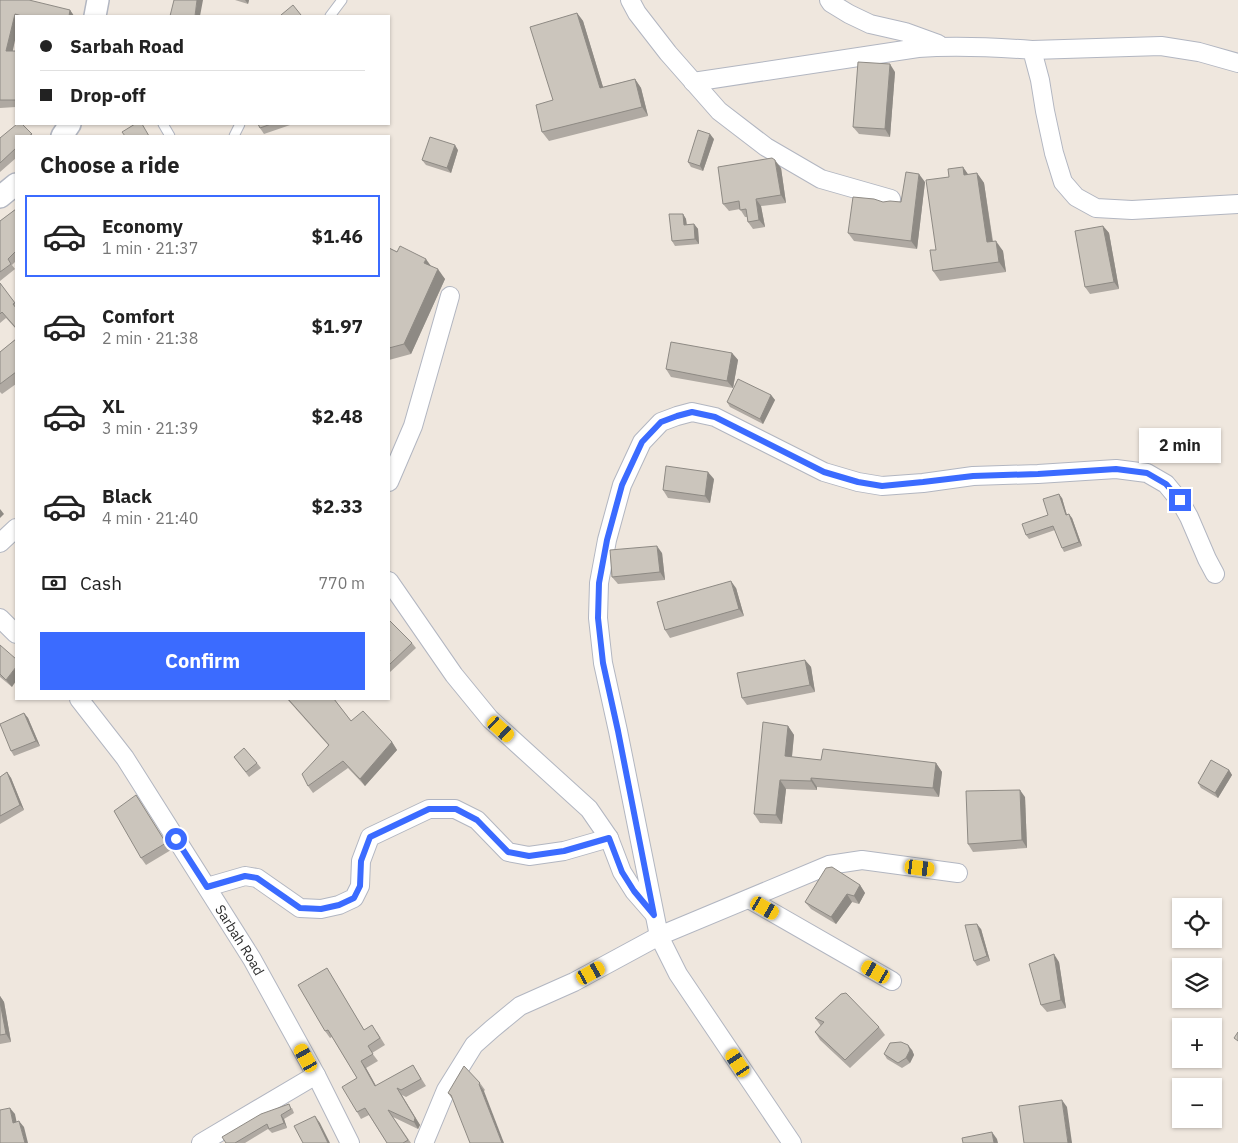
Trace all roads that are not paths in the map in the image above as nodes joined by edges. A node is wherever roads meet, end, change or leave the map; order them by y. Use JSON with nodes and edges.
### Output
{"nodes":[{"id":1,"x":342,"y":0,"type":"edge"},
{"id":2,"x":630,"y":0,"type":"edge"},
{"id":3,"x":828,"y":0,"type":"edge"},
{"id":4,"x":331,"y":15,"type":"edge"},
{"id":5,"x":943,"y":46,"type":"junction"},
{"id":6,"x":1032,"y":50,"type":"junction"},
{"id":7,"x":1238,"y":63,"type":"edge"},
{"id":8,"x":692,"y":82,"type":"junction"},
{"id":9,"x":15,"y":185,"type":"edge"},
{"id":10,"x":0,"y":197,"type":"edge"},
{"id":11,"x":891,"y":199,"type":"edge"},
{"id":12,"x":1238,"y":204,"type":"edge"},
{"id":13,"x":450,"y":296,"type":"dead end"},
{"id":14,"x":390,"y":480,"type":"edge"},
{"id":15,"x":15,"y":529,"type":"edge"},
{"id":16,"x":0,"y":543,"type":"edge"},
{"id":17,"x":1215,"y":574,"type":"dead end"},
{"id":18,"x":390,"y":581,"type":"edge"},
{"id":19,"x":0,"y":618,"type":"edge"},
{"id":20,"x":15,"y":633,"type":"edge"},
{"id":21,"x":80,"y":700,"type":"edge"},
{"id":22,"x":609,"y":838,"type":"junction"},
{"id":23,"x":958,"y":873,"type":"dead end"},
{"id":24,"x":207,"y":887,"type":"junction"},
{"id":25,"x":749,"y":899,"type":"junction"},
{"id":26,"x":654,"y":915,"type":"junction"},
{"id":27,"x":659,"y":936,"type":"junction"},
{"id":28,"x":892,"y":981,"type":"dead end"},
{"id":29,"x":316,"y":1075,"type":"junction"},
{"id":30,"x":201,"y":1143,"type":"edge"},
{"id":31,"x":350,"y":1143,"type":"edge"},
{"id":32,"x":424,"y":1143,"type":"edge"},
{"id":33,"x":792,"y":1143,"type":"edge"}],
"edges":[{"from":1,"to":4,"type":"lane"},
{"from":2,"to":8,"type":"street"},
{"from":3,"to":5,"type":"street"},
{"from":5,"to":6,"type":"street"},
{"from":5,"to":8,"type":"street"},
{"from":6,"to":7,"type":"street"},
{"from":6,"to":12,"type":"street"},
{"from":8,"to":11,"type":"street"},
{"from":9,"to":10,"type":"street"},
{"from":13,"to":14,"type":"street"},
{"from":15,"to":16,"type":"street"},
{"from":17,"to":26,"type":"street"},
{"from":18,"to":22,"type":"street"},
{"from":19,"to":20,"type":"street"},
{"from":21,"to":24,"type":"street","name":"Sarbah Road"},
{"from":22,"to":24,"type":"street"},
{"from":22,"to":26,"type":"street"},
{"from":23,"to":25,"type":"street"},
{"from":24,"to":29,"type":"street","name":"Sarbah Road"},
{"from":25,"to":27,"type":"street"},
{"from":25,"to":28,"type":"street"},
{"from":26,"to":27,"type":"street"},
{"from":27,"to":32,"type":"street"},
{"from":27,"to":33,"type":"street"},
{"from":29,"to":30,"type":"street"},
{"from":29,"to":31,"type":"street","name":"Sarbah Road"}]}
